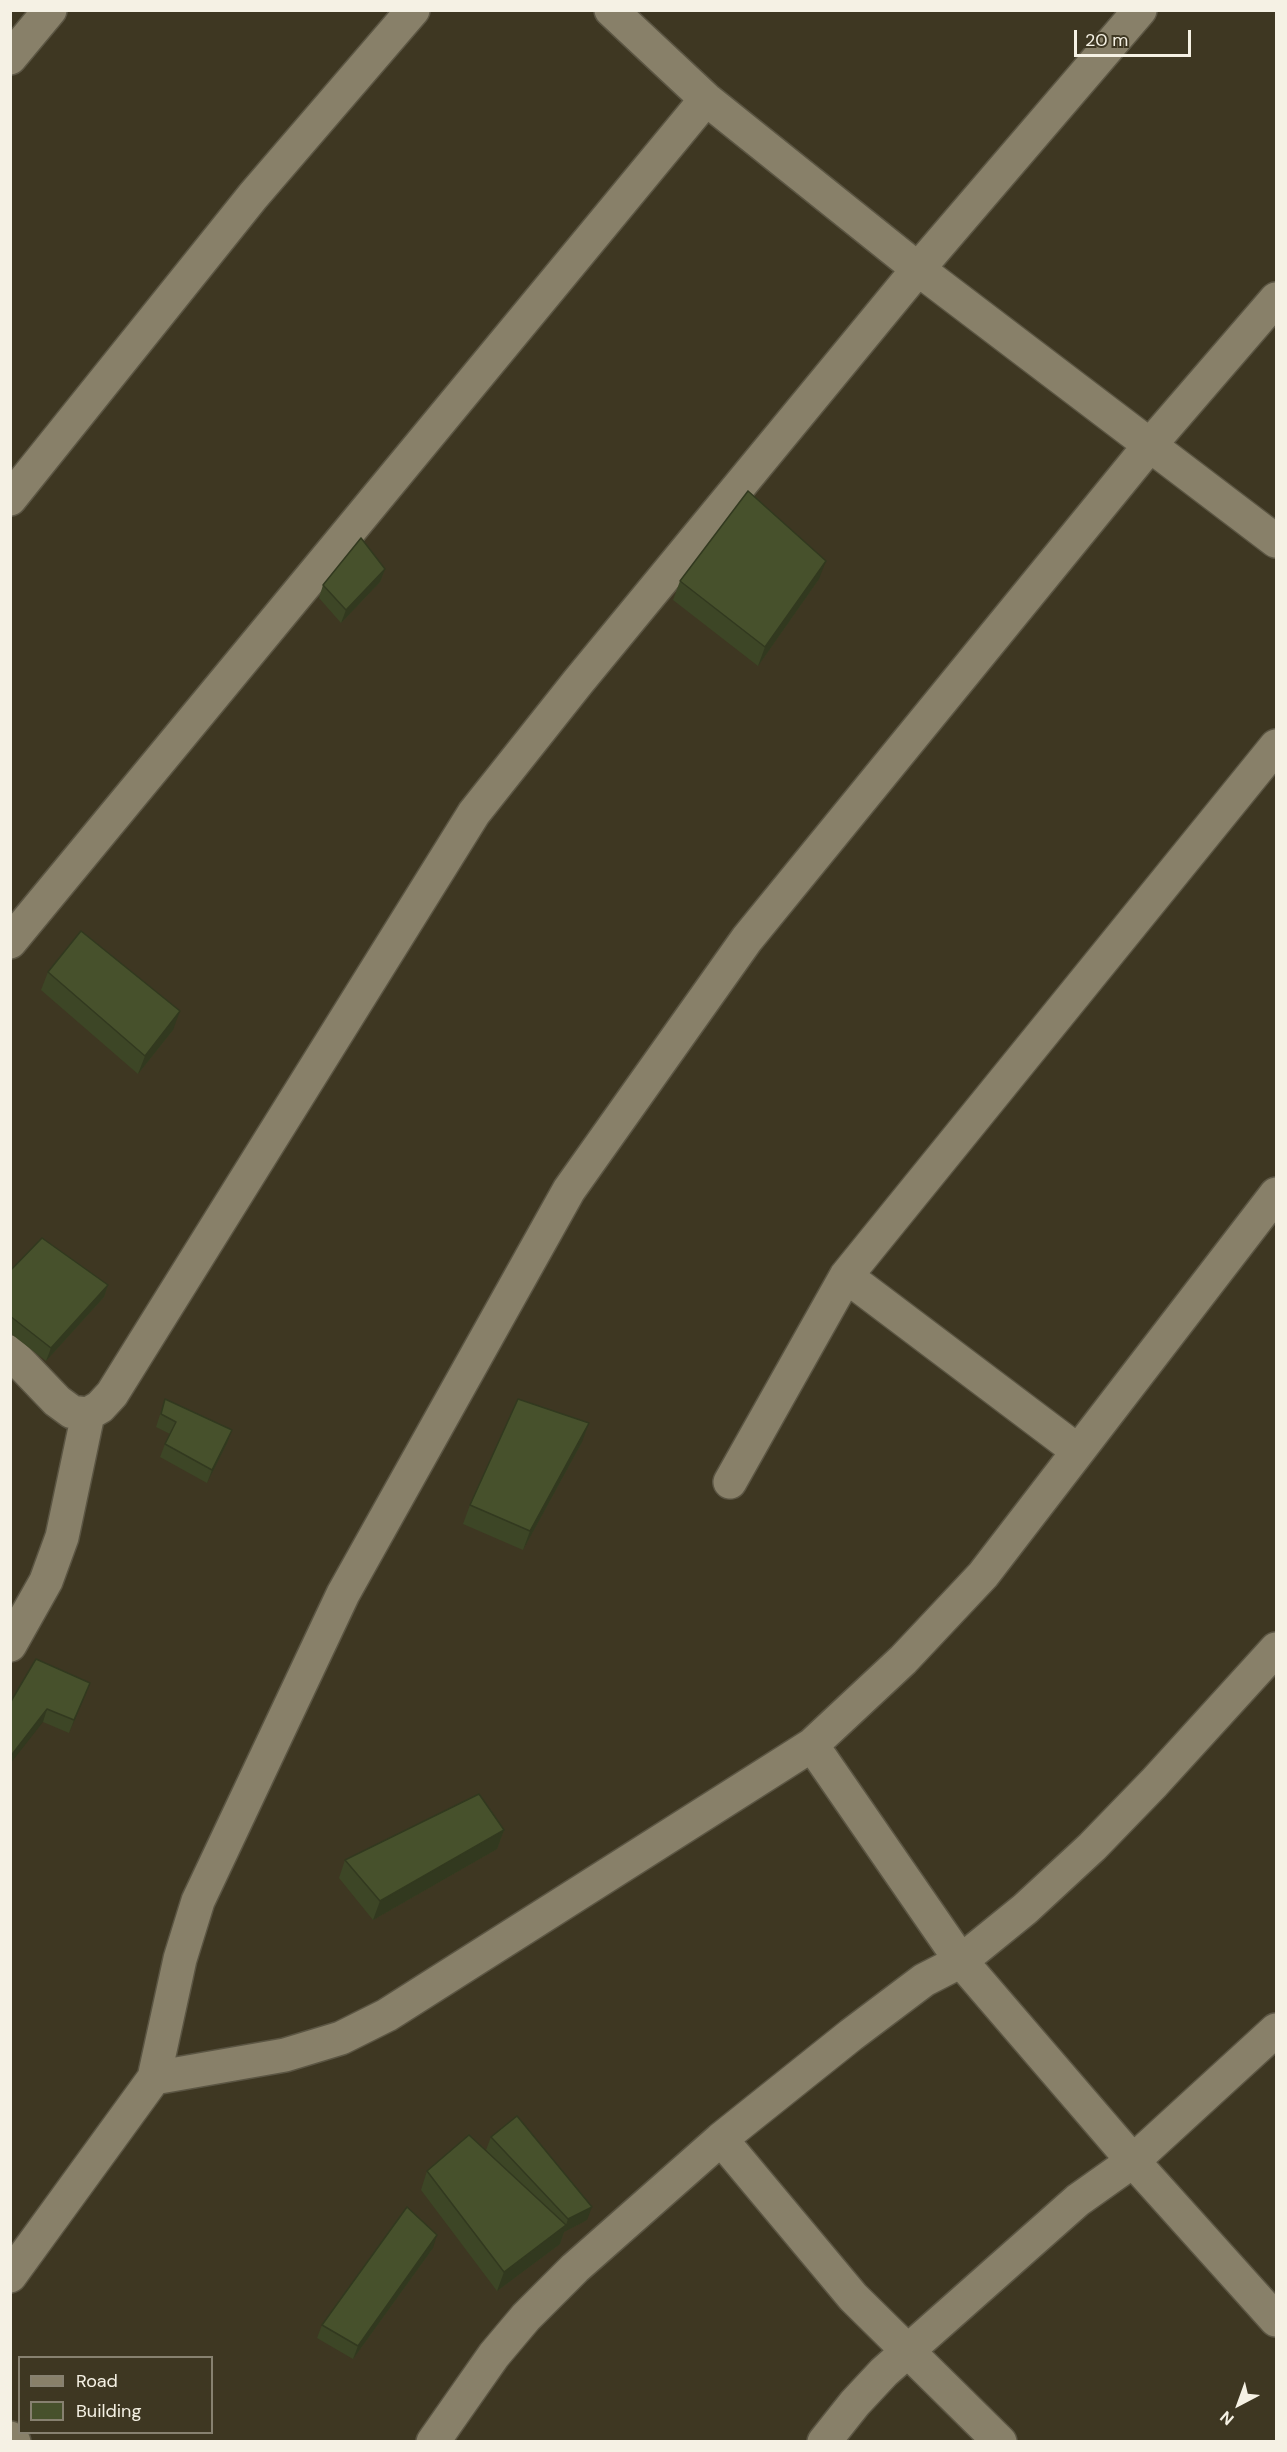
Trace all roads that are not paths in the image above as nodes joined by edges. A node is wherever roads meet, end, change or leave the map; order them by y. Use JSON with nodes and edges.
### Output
{"nodes":[{"id":1,"x":50,"y":10,"type":"edge"},
{"id":2,"x":413,"y":10,"type":"edge"},
{"id":3,"x":611,"y":10,"type":"edge"},
{"id":4,"x":1140,"y":10,"type":"edge"},
{"id":5,"x":10,"y":58,"type":"edge"},
{"id":6,"x":706,"y":99,"type":"junction"},
{"id":7,"x":918,"y":269,"type":"junction"},
{"id":8,"x":1276,"y":299,"type":"edge"},
{"id":9,"x":1150,"y":445,"type":"junction"},
{"id":10,"x":10,"y":499,"type":"edge"},
{"id":11,"x":1276,"y":541,"type":"edge"},
{"id":12,"x":1276,"y":746,"type":"edge"},
{"id":13,"x":10,"y":942,"type":"edge"},
{"id":14,"x":1276,"y":1194,"type":"edge"},
{"id":15,"x":846,"y":1276,"type":"junction"},
{"id":16,"x":10,"y":1352,"type":"edge"},
{"id":17,"x":88,"y":1414,"type":"junction"},
{"id":18,"x":1078,"y":1451,"type":"junction"},
{"id":19,"x":730,"y":1482,"type":"dead end"},
{"id":20,"x":10,"y":1645,"type":"edge"},
{"id":21,"x":1276,"y":1649,"type":"edge"},
{"id":22,"x":812,"y":1745,"type":"junction"},
{"id":23,"x":961,"y":1961,"type":"junction"},
{"id":24,"x":1276,"y":2030,"type":"edge"},
{"id":25,"x":154,"y":2078,"type":"junction"},
{"id":26,"x":721,"y":2139,"type":"junction"},
{"id":27,"x":1133,"y":2161,"type":"junction"},
{"id":28,"x":10,"y":2276,"type":"edge"},
{"id":29,"x":1276,"y":2319,"type":"edge"},
{"id":30,"x":908,"y":2350,"type":"junction"},
{"id":31,"x":10,"y":2438,"type":"edge"},
{"id":32,"x":15,"y":2442,"type":"edge"},
{"id":33,"x":433,"y":2442,"type":"edge"},
{"id":34,"x":824,"y":2442,"type":"edge"},
{"id":35,"x":1000,"y":2442,"type":"edge"}],
"edges":[{"from":1,"to":5,"type":"street"},
{"from":2,"to":10,"type":"street"},
{"from":3,"to":6,"type":"street"},
{"from":4,"to":7,"type":"street"},
{"from":6,"to":7,"type":"street"},
{"from":6,"to":13,"type":"street"},
{"from":7,"to":9,"type":"street"},
{"from":7,"to":17,"type":"street"},
{"from":8,"to":9,"type":"street"},
{"from":9,"to":11,"type":"street"},
{"from":9,"to":25,"type":"street"},
{"from":12,"to":15,"type":"street"},
{"from":14,"to":18,"type":"street"},
{"from":15,"to":18,"type":"street"},
{"from":15,"to":19,"type":"street"},
{"from":16,"to":17,"type":"street"},
{"from":17,"to":20,"type":"street"},
{"from":18,"to":22,"type":"street"},
{"from":21,"to":23,"type":"street"},
{"from":22,"to":23,"type":"street"},
{"from":22,"to":25,"type":"street"},
{"from":23,"to":26,"type":"street"},
{"from":23,"to":27,"type":"street"},
{"from":24,"to":27,"type":"street"},
{"from":25,"to":28,"type":"street"},
{"from":26,"to":30,"type":"street"},
{"from":26,"to":33,"type":"street"},
{"from":27,"to":29,"type":"street"},
{"from":27,"to":30,"type":"street"},
{"from":30,"to":34,"type":"street"},
{"from":30,"to":35,"type":"street"},
{"from":31,"to":32,"type":"street"}]}
